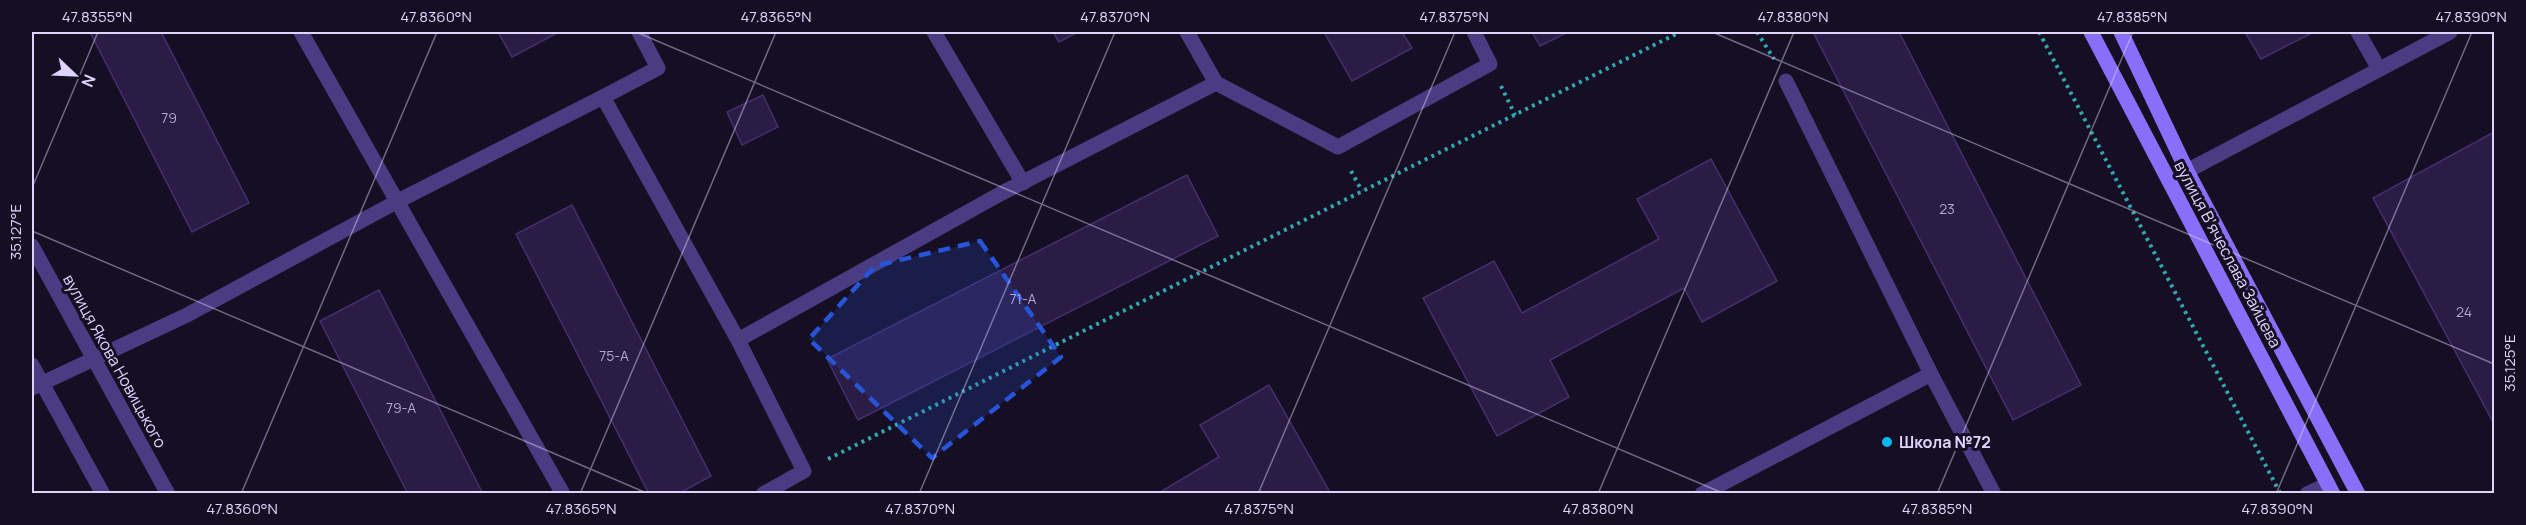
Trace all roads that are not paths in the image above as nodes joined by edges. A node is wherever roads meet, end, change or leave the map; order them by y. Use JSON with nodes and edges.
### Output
{"nodes":[{"id":1,"x":301,"y":32,"type":"edge"},
{"id":2,"x":639,"y":32,"type":"edge"},
{"id":3,"x":934,"y":32,"type":"edge"},
{"id":4,"x":1187,"y":32,"type":"edge"},
{"id":5,"x":1474,"y":32,"type":"edge"},
{"id":6,"x":2091,"y":32,"type":"edge"},
{"id":7,"x":2121,"y":32,"type":"edge"},
{"id":8,"x":2358,"y":32,"type":"edge"},
{"id":9,"x":2450,"y":32,"type":"edge"},
{"id":10,"x":2379,"y":69,"type":"junction"},
{"id":11,"x":1786,"y":81,"type":"dead end"},
{"id":12,"x":1216,"y":83,"type":"junction"},
{"id":13,"x":603,"y":97,"type":"junction"},
{"id":14,"x":2187,"y":171,"type":"junction"},
{"id":15,"x":1023,"y":183,"type":"junction"},
{"id":16,"x":398,"y":201,"type":"junction"},
{"id":17,"x":32,"y":246,"type":"edge"},
{"id":18,"x":738,"y":340,"type":"junction"},
{"id":19,"x":93,"y":359,"type":"junction"},
{"id":20,"x":32,"y":365,"type":"edge"},
{"id":21,"x":1931,"y":374,"type":"junction"},
{"id":22,"x":37,"y":386,"type":"edge"},
{"id":23,"x":2330,"y":489,"type":"edge"},
{"id":24,"x":103,"y":494,"type":"edge"},
{"id":25,"x":168,"y":494,"type":"edge"},
{"id":26,"x":563,"y":494,"type":"edge"},
{"id":27,"x":763,"y":494,"type":"edge"},
{"id":28,"x":1702,"y":494,"type":"edge"},
{"id":29,"x":1994,"y":494,"type":"edge"},
{"id":30,"x":2307,"y":494,"type":"edge"},
{"id":31,"x":2358,"y":494,"type":"edge"}],
"edges":[{"from":1,"to":16,"type":"street"},
{"from":2,"to":13,"type":"street"},
{"from":3,"to":15,"type":"street"},
{"from":4,"to":12,"type":"street"},
{"from":5,"to":12,"type":"street"},
{"from":6,"to":23,"type":"main road","name":"вулиця Вʼячеслава Зайцева"},
{"from":7,"to":14,"type":"main road","name":"вулиця Вʼячеслава Зайцева"},
{"from":8,"to":10,"type":"street"},
{"from":9,"to":10,"type":"street"},
{"from":10,"to":14,"type":"street"},
{"from":11,"to":21,"type":"street"},
{"from":12,"to":15,"type":"street"},
{"from":13,"to":16,"type":"street"},
{"from":13,"to":18,"type":"street"},
{"from":14,"to":31,"type":"main road","name":"вулиця Вʼячеслава Зайцева"},
{"from":15,"to":18,"type":"street"},
{"from":16,"to":19,"type":"street"},
{"from":16,"to":26,"type":"street"},
{"from":17,"to":19,"type":"street","name":"вулиця Якова Новицького"},
{"from":18,"to":27,"type":"street"},
{"from":19,"to":22,"type":"street"},
{"from":19,"to":25,"type":"street","name":"вулиця Якова Новицького"},
{"from":20,"to":22,"type":"street"},
{"from":21,"to":28,"type":"street"},
{"from":21,"to":29,"type":"street"},
{"from":22,"to":24,"type":"street"},
{"from":23,"to":30,"type":"street"}]}
